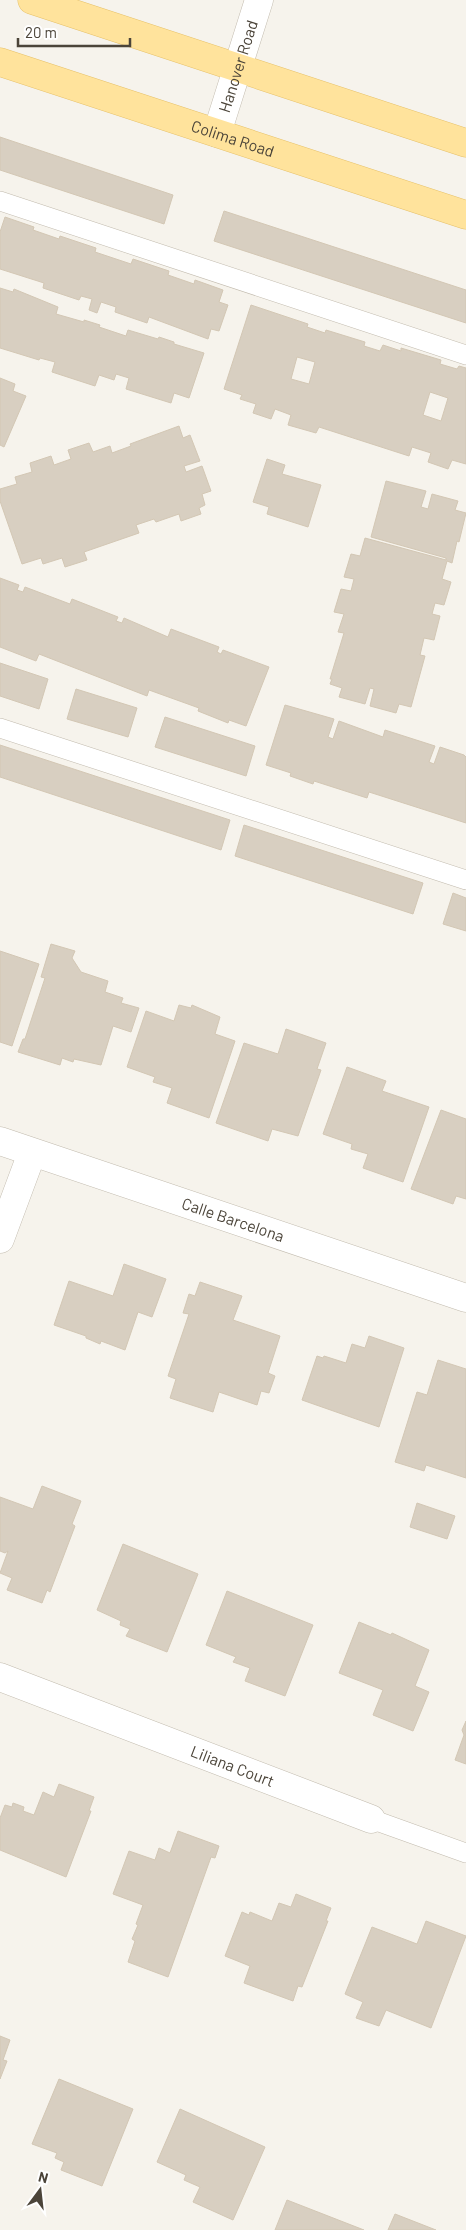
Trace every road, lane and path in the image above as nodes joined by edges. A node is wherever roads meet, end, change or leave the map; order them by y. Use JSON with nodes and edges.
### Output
{"nodes":[{"id":1,"x":32,"y":0,"type":"edge"},
{"id":2,"x":259,"y":0,"type":"edge"},
{"id":3,"x":0,"y":62,"type":"edge"},
{"id":4,"x":238,"y":68,"type":"junction"},
{"id":5,"x":217,"y":133,"type":"junction"},
{"id":6,"x":466,"y":142,"type":"edge"},
{"id":7,"x":0,"y":201,"type":"edge"},
{"id":8,"x":466,"y":215,"type":"edge"},
{"id":9,"x":466,"y":355,"type":"edge"},
{"id":10,"x":0,"y":728,"type":"edge"},
{"id":11,"x":466,"y":880,"type":"edge"},
{"id":12,"x":0,"y":1141,"type":"edge"},
{"id":13,"x":32,"y":1153,"type":"junction"},
{"id":14,"x":0,"y":1240,"type":"edge"},
{"id":15,"x":466,"y":1298,"type":"edge"},
{"id":16,"x":0,"y":1677,"type":"edge"},
{"id":17,"x":371,"y":1819,"type":"joint"},
{"id":18,"x":466,"y":1853,"type":"edge"}],
"edges":[{"from":1,"to":4,"type":"main road"},
{"from":2,"to":4,"type":"street","name":"Hanover Road"},
{"from":3,"to":5,"type":"main road","name":"Colima Road"},
{"from":4,"to":5,"type":"street","name":"Hanover Road"},
{"from":4,"to":6,"type":"main road"},
{"from":5,"to":8,"type":"main road","name":"Colima Road"},
{"from":7,"to":9,"type":"lane"},
{"from":10,"to":11,"type":"lane"},
{"from":12,"to":13,"type":"street","name":"Calle Barcelona"},
{"from":13,"to":14,"type":"street"},
{"from":13,"to":15,"type":"street","name":"Calle Barcelona"},
{"from":16,"to":17,"type":"street","name":"Liliana Court"},
{"from":17,"to":18,"type":"lane","name":"Liliana Court"}]}
